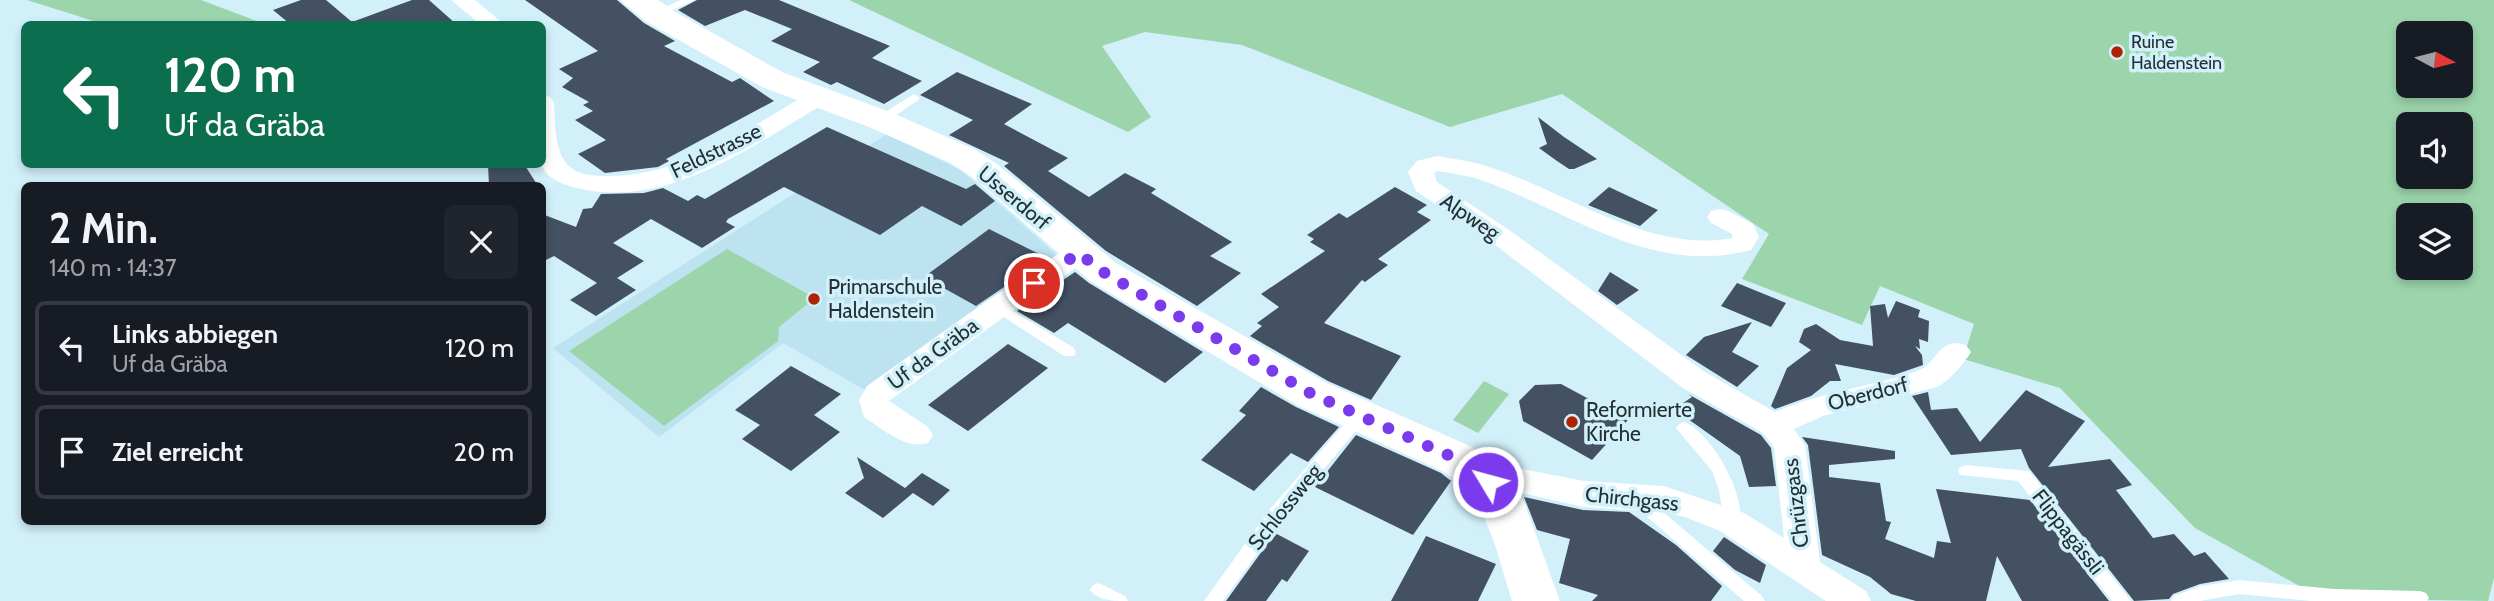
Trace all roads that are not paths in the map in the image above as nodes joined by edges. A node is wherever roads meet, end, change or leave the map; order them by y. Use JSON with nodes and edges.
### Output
{"nodes":[{"id":1,"x":462,"y":0,"type":"edge"},
{"id":2,"x":636,"y":0,"type":"edge"},
{"id":3,"x":651,"y":0,"type":"edge"},
{"id":4,"x":690,"y":0,"type":"edge"},
{"id":5,"x":489,"y":21,"type":"edge"},
{"id":6,"x":817,"y":98,"type":"junction"},
{"id":7,"x":915,"y":98,"type":"dead end"},
{"id":8,"x":881,"y":120,"type":"junction"},
{"id":9,"x":546,"y":142,"type":"edge"},
{"id":10,"x":1720,"y":217,"type":"dead end"},
{"id":11,"x":1079,"y":253,"type":"junction"},
{"id":12,"x":998,"y":307,"type":"junction"},
{"id":13,"x":1069,"y":352,"type":"dead end"},
{"id":14,"x":1956,"y":352,"type":"dead end"},
{"id":15,"x":1360,"y":416,"type":"junction"},
{"id":16,"x":1774,"y":425,"type":"junction"},
{"id":17,"x":1684,"y":428,"type":"dead end"},
{"id":18,"x":917,"y":435,"type":"dead end"},
{"id":19,"x":1966,"y":471,"type":"dead end"},
{"id":20,"x":1488,"y":482,"type":"junction"},
{"id":21,"x":1633,"y":496,"type":"junction"},
{"id":22,"x":1732,"y":522,"type":"junction"},
{"id":23,"x":1804,"y":566,"type":"junction"},
{"id":24,"x":1099,"y":590,"type":"dead end"},
{"id":25,"x":2420,"y":598,"type":"dead end"},
{"id":26,"x":1119,"y":601,"type":"edge"},
{"id":27,"x":1213,"y":601,"type":"edge"},
{"id":28,"x":1535,"y":601,"type":"edge"},
{"id":29,"x":1756,"y":601,"type":"edge"},
{"id":30,"x":1854,"y":601,"type":"edge"},
{"id":31,"x":2122,"y":601,"type":"edge"},
{"id":32,"x":2180,"y":601,"type":"edge"}],
"edges":[{"from":1,"to":5,"type":"street"},
{"from":2,"to":6,"type":"street","name":"Usserdorf"},
{"from":3,"to":4,"type":"lane"},
{"from":6,"to":8,"type":"street","name":"Usserdorf"},
{"from":6,"to":9,"type":"street","name":"Feldstrasse"},
{"from":7,"to":8,"type":"lane"},
{"from":8,"to":11,"type":"street","name":"Usserdorf"},
{"from":10,"to":16,"type":"street","name":"Alpweg"},
{"from":11,"to":12,"type":"street","name":"Uf da Gräba"},
{"from":11,"to":15,"type":"street","name":"Usserdorf"},
{"from":12,"to":13,"type":"lane"},
{"from":12,"to":18,"type":"street","name":"Uf da Gräba"},
{"from":14,"to":16,"type":"street","name":"Oberdorf"},
{"from":15,"to":20,"type":"street","name":"Usserdorf"},
{"from":15,"to":27,"type":"lane","name":"Schlossweg"},
{"from":16,"to":23,"type":"street","name":"Chrüzgass"},
{"from":17,"to":22,"type":"lane"},
{"from":19,"to":31,"type":"lane","name":"Flippagässli"},
{"from":20,"to":21,"type":"street","name":"Chirchgass"},
{"from":20,"to":28,"type":"street"},
{"from":21,"to":22,"type":"street","name":"Chirchgass"},
{"from":21,"to":29,"type":"lane"},
{"from":22,"to":23,"type":"street","name":"Chirchgass"},
{"from":23,"to":30,"type":"street","name":"Chrüzgass"},
{"from":24,"to":26,"type":"lane"},
{"from":25,"to":32,"type":"lane"}]}
